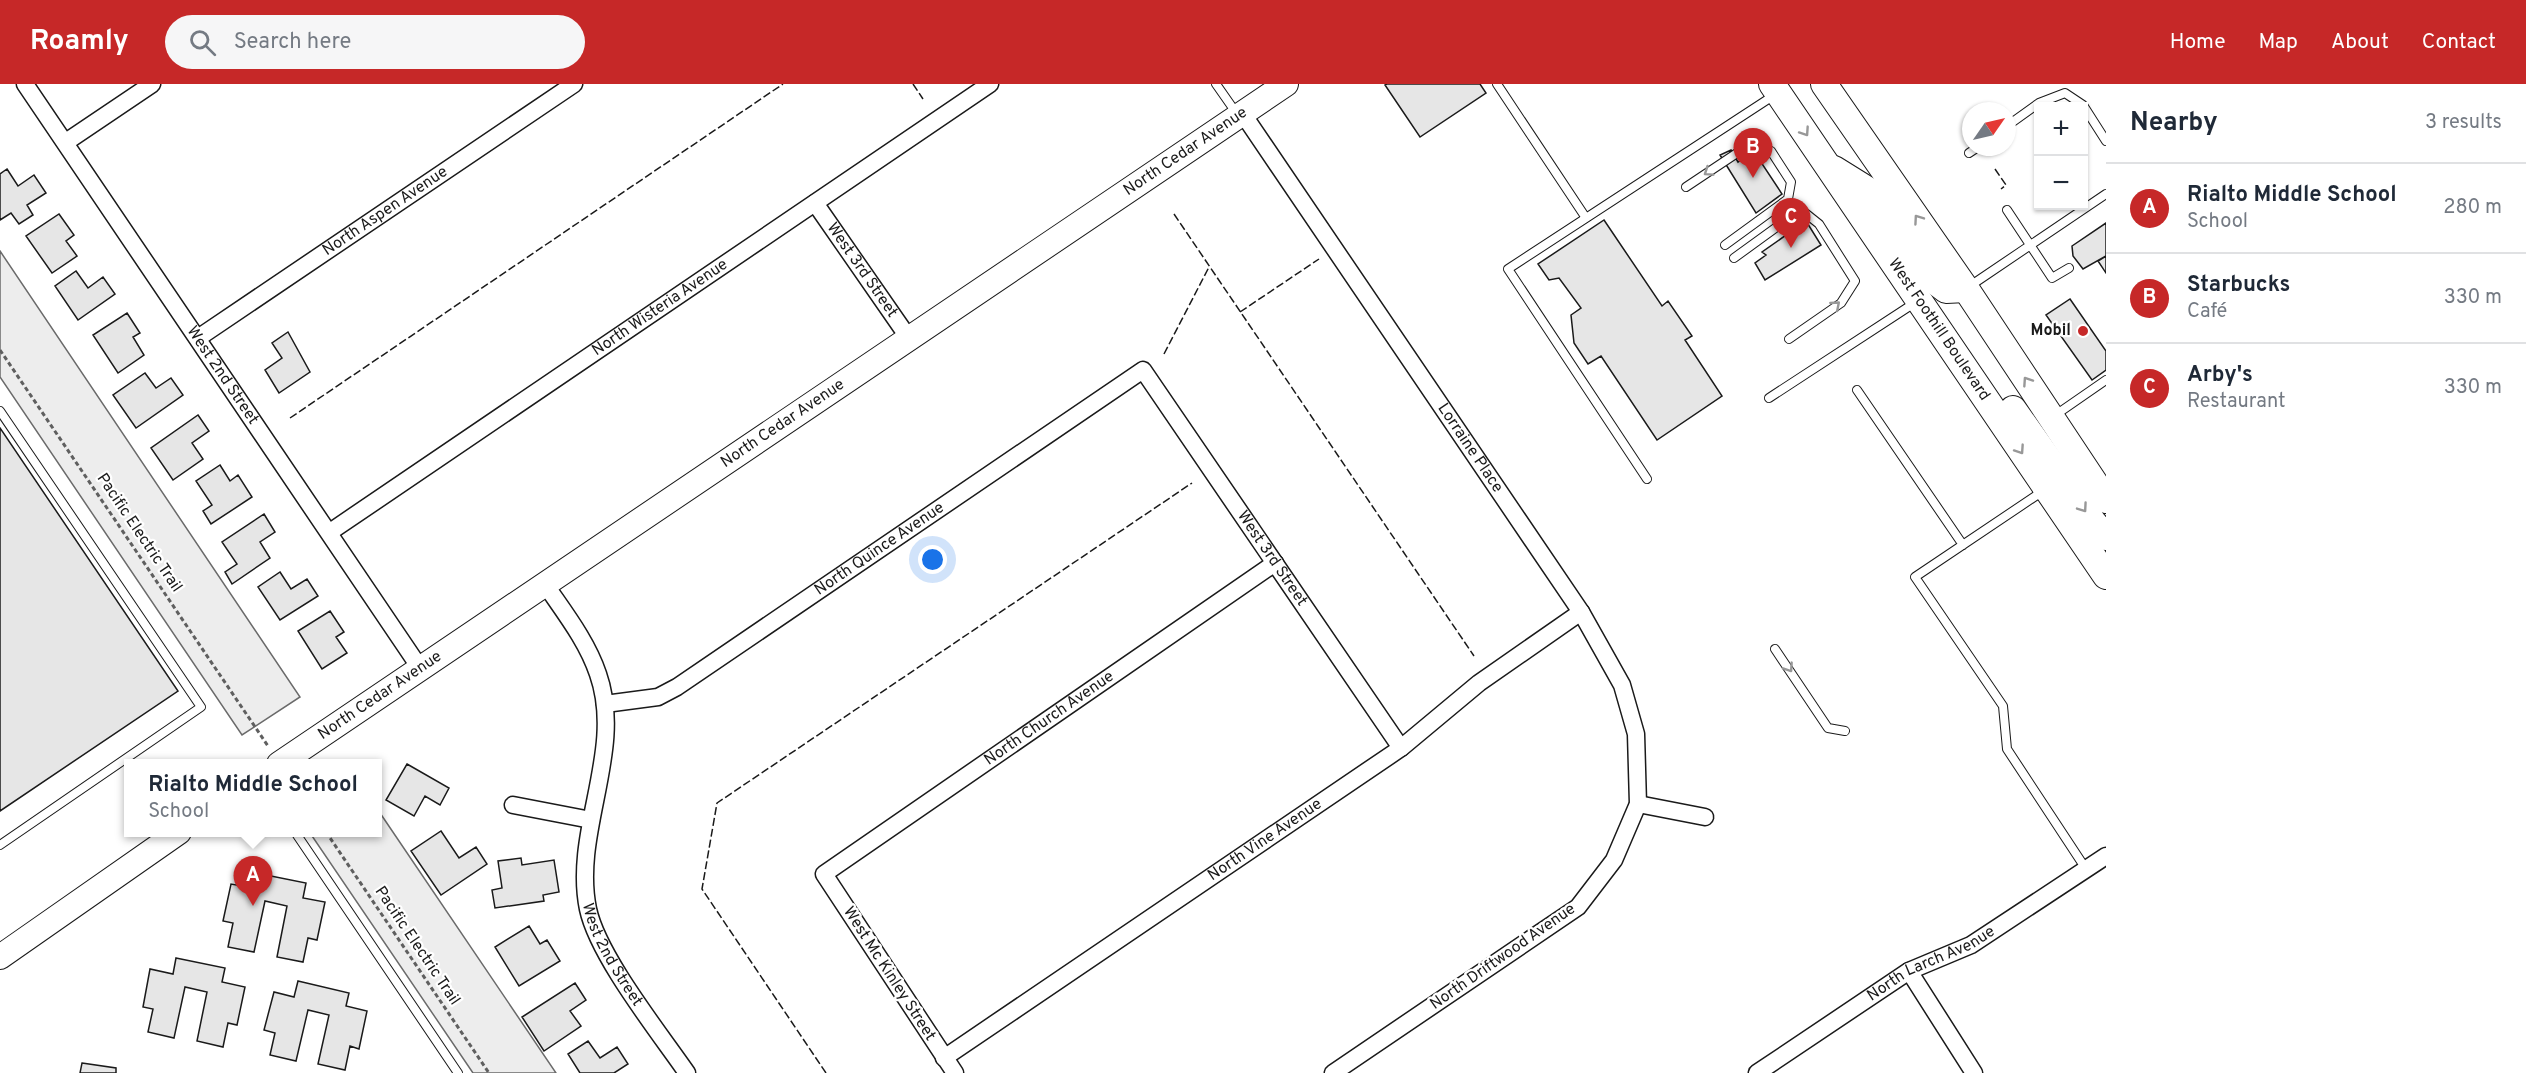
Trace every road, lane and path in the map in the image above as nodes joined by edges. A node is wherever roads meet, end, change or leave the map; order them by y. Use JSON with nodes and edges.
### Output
{"nodes":[{"id":1,"x":26,"y":84,"type":"edge"},
{"id":2,"x":152,"y":84,"type":"edge"},
{"id":3,"x":574,"y":84,"type":"edge"},
{"id":4,"x":990,"y":84,"type":"edge"},
{"id":5,"x":1216,"y":84,"type":"edge"},
{"id":6,"x":1286,"y":84,"type":"edge"},
{"id":7,"x":1497,"y":84,"type":"edge"},
{"id":8,"x":1824,"y":84,"type":"edge"},
{"id":9,"x":1775,"y":88,"type":"edge"},
{"id":10,"x":1241,"y":115,"type":"junction"},
{"id":11,"x":2016,"y":120,"type":"edge"},
{"id":12,"x":2106,"y":141,"type":"edge"},
{"id":13,"x":66,"y":142,"type":"junction"},
{"id":14,"x":1827,"y":164,"type":"junction"},
{"id":15,"x":1686,"y":187,"type":"dead end"},
{"id":16,"x":2106,"y":194,"type":"edge"},
{"id":17,"x":815,"y":203,"type":"junction"},
{"id":18,"x":2007,"y":210,"type":"dead end"},
{"id":19,"x":1586,"y":218,"type":"junction"},
{"id":20,"x":1725,"y":245,"type":"dead end"},
{"id":21,"x":2031,"y":245,"type":"junction"},
{"id":22,"x":1734,"y":258,"type":"dead end"},
{"id":23,"x":2069,"y":268,"type":"dead end"},
{"id":24,"x":1966,"y":289,"type":"junction"},
{"id":25,"x":1919,"y":300,"type":"junction"},
{"id":26,"x":908,"y":337,"type":"junction"},
{"id":27,"x":198,"y":338,"type":"junction"},
{"id":28,"x":1789,"y":339,"type":"dead end"},
{"id":29,"x":0,"y":350,"type":"edge"},
{"id":30,"x":1143,"y":370,"type":"joint"},
{"id":31,"x":2106,"y":380,"type":"edge"},
{"id":32,"x":1978,"y":387,"type":"junction"},
{"id":33,"x":1857,"y":390,"type":"dead end"},
{"id":34,"x":1769,"y":398,"type":"dead end"},
{"id":35,"x":0,"y":411,"type":"edge"},
{"id":36,"x":2052,"y":417,"type":"junction"},
{"id":37,"x":1647,"y":479,"type":"dead end"},
{"id":38,"x":2046,"y":489,"type":"junction"},
{"id":39,"x":2106,"y":500,"type":"edge"},
{"id":40,"x":330,"y":532,"type":"junction"},
{"id":41,"x":2106,"y":537,"type":"edge"},
{"id":42,"x":1963,"y":545,"type":"junction"},
{"id":43,"x":1275,"y":563,"type":"junction"},
{"id":44,"x":2106,"y":576,"type":"edge"},
{"id":45,"x":545,"y":584,"type":"junction"},
{"id":46,"x":1581,"y":612,"type":"junction"},
{"id":47,"x":1776,"y":649,"type":"dead end"},
{"id":48,"x":420,"y":668,"type":"junction"},
{"id":49,"x":605,"y":704,"type":"junction"},
{"id":50,"x":258,"y":730,"type":"dead end"},
{"id":51,"x":1845,"y":731,"type":"dead end"},
{"id":52,"x":1401,"y":748,"type":"junction"},
{"id":53,"x":125,"y":759,"type":"edge"},
{"id":54,"x":286,"y":759,"type":"edge"},
{"id":55,"x":124,"y":760,"type":"edge"},
{"id":56,"x":1638,"y":804,"type":"junction"},
{"id":57,"x":513,"y":806,"type":"dead end"},
{"id":58,"x":1705,"y":817,"type":"dead end"},
{"id":59,"x":591,"y":820,"type":"junction"},
{"id":60,"x":172,"y":837,"type":"edge"},
{"id":61,"x":298,"y":837,"type":"edge"},
{"id":62,"x":329,"y":837,"type":"edge"},
{"id":63,"x":0,"y":845,"type":"edge"},
{"id":64,"x":2106,"y":856,"type":"edge"},
{"id":65,"x":2086,"y":869,"type":"junction"},
{"id":66,"x":824,"y":874,"type":"joint"},
{"id":67,"x":0,"y":957,"type":"edge"},
{"id":68,"x":1909,"y":970,"type":"junction"},
{"id":69,"x":944,"y":1058,"type":"junction"},
{"id":70,"x":458,"y":1073,"type":"edge"},
{"id":71,"x":489,"y":1073,"type":"edge"},
{"id":72,"x":687,"y":1073,"type":"edge"},
{"id":73,"x":954,"y":1073,"type":"edge"},
{"id":74,"x":1333,"y":1073,"type":"edge"},
{"id":75,"x":1758,"y":1073,"type":"edge"},
{"id":76,"x":1974,"y":1073,"type":"edge"}],
"edges":[{"from":1,"to":13,"type":"street","name":"West 2nd Street"},
{"from":2,"to":13,"type":"street"},
{"from":3,"to":27,"type":"street","name":"North Aspen Avenue"},
{"from":4,"to":17,"type":"street","name":"North Wisteria Avenue"},
{"from":5,"to":10,"type":"lane"},
{"from":6,"to":10,"type":"main road","name":"North Cedar Avenue"},
{"from":7,"to":19,"type":"lane"},
{"from":24,"to":8,"type":"main road","one_way":true},
{"from":9,"to":14,"type":"main road","name":"West Foothill Boulevard","one_way":true},
{"from":9,"to":19,"type":"lane"},
{"from":10,"to":26,"type":"main road","name":"North Cedar Avenue"},
{"from":10,"to":46,"type":"street","name":"Lorraine Place"},
{"from":11,"to":12,"type":"lane"},
{"from":13,"to":27,"type":"street","name":"West 2nd Street"},
{"from":14,"to":24,"type":"main road"},
{"from":14,"to":25,"type":"main road","name":"West Foothill Boulevard"},
{"from":20,"to":15,"type":"lane","one_way":true},
{"from":16,"to":21,"type":"lane"},
{"from":17,"to":26,"type":"street","name":"West 3rd Street"},
{"from":17,"to":40,"type":"street","name":"North Wisteria Avenue"},
{"from":18,"to":21,"type":"lane"},
{"from":19,"to":37,"type":"lane"},
{"from":21,"to":23,"type":"lane"},
{"from":21,"to":24,"type":"lane"},
{"from":28,"to":22,"type":"lane","one_way":true},
{"from":36,"to":24,"type":"main road","one_way":true},
{"from":25,"to":32,"type":"main road","name":"West Foothill Boulevard"},
{"from":25,"to":34,"type":"lane"},
{"from":26,"to":45,"type":"main road","name":"North Cedar Avenue"},
{"from":27,"to":40,"type":"street","name":"West 2nd Street"},
{"from":29,"to":50,"type":"path","name":"Pacific Electric Trail"},
{"from":30,"to":43,"type":"street","name":"West 3rd Street"},
{"from":30,"to":49,"type":"street","name":"North Quince Avenue"},
{"from":31,"to":36,"type":"lane"},
{"from":32,"to":38,"type":"main road","name":"West Foothill Boulevard","one_way":true},
{"from":32,"to":41,"type":"main road","one_way":true},
{"from":33,"to":42,"type":"lane"},
{"from":35,"to":53,"type":"lane"},
{"from":36,"to":39,"type":"main road"},
{"from":38,"to":42,"type":"lane"},
{"from":38,"to":44,"type":"main road","name":"West Foothill Boulevard"},
{"from":40,"to":48,"type":"street","name":"West 2nd Street"},
{"from":42,"to":65,"type":"lane"},
{"from":43,"to":52,"type":"street","name":"West 3rd Street"},
{"from":43,"to":66,"type":"street","name":"North Church Avenue"},
{"from":45,"to":48,"type":"main road","name":"North Cedar Avenue"},
{"from":45,"to":49,"type":"street","name":"West 2nd Street"},
{"from":46,"to":52,"type":"street","name":"North Vine Avenue"},
{"from":46,"to":56,"type":"street","name":"Lorraine Place"},
{"from":47,"to":51,"type":"lane","one_way":true},
{"from":48,"to":54,"type":"main road","name":"North Cedar Avenue"},
{"from":49,"to":59,"type":"street","name":"West 2nd Street"},
{"from":52,"to":69,"type":"street","name":"North Vine Avenue"},
{"from":55,"to":63,"type":"lane"},
{"from":56,"to":58,"type":"street"},
{"from":56,"to":74,"type":"street","name":"North Driftwood Avenue"},
{"from":57,"to":59,"type":"street"},
{"from":59,"to":72,"type":"street","name":"West 2nd Street"},
{"from":60,"to":67,"type":"main road"},
{"from":61,"to":70,"type":"lane"},
{"from":62,"to":71,"type":"path","name":"Pacific Electric Trail"},
{"from":64,"to":65,"type":"street","name":"North Larch Avenue"},
{"from":65,"to":68,"type":"street","name":"North Larch Avenue"},
{"from":66,"to":69,"type":"street","name":"West Mc Kinley Street"},
{"from":68,"to":75,"type":"street","name":"North Larch Avenue"},
{"from":68,"to":76,"type":"street"},
{"from":69,"to":73,"type":"street","name":"West Mc Kinley Street"}]}
